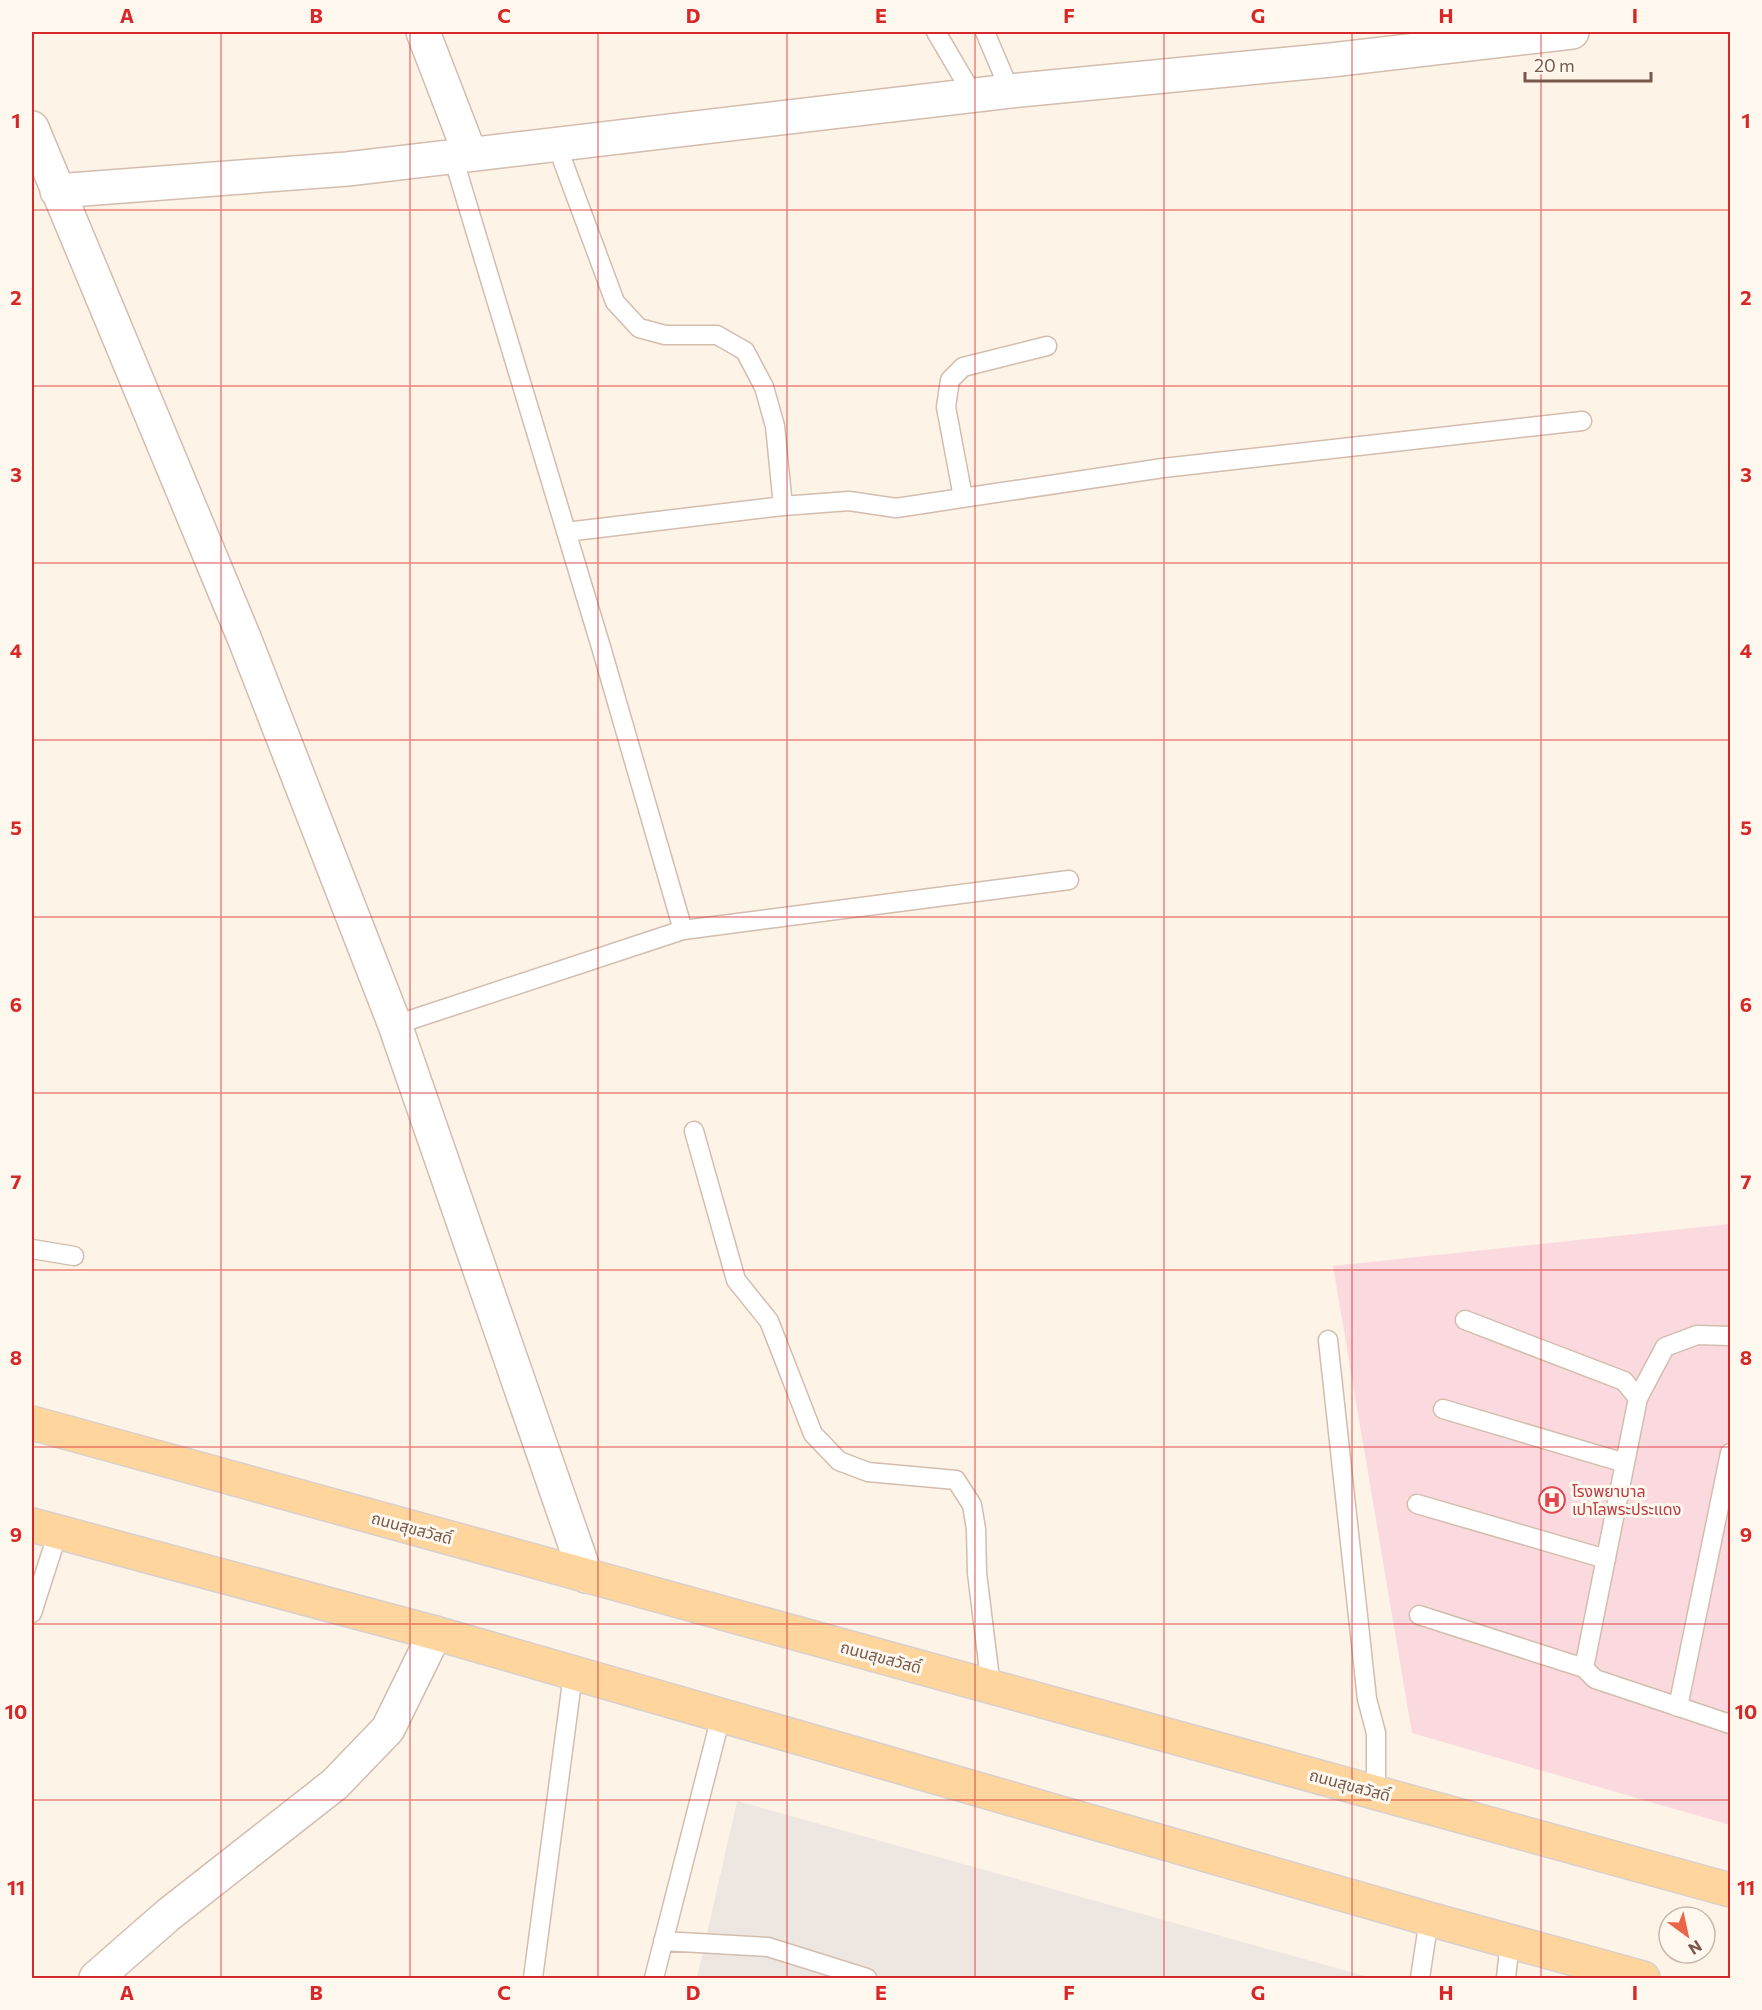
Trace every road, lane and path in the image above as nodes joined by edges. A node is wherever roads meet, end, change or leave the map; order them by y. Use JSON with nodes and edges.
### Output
{"nodes":[{"id":1,"x":423,"y":32,"type":"edge"},
{"id":2,"x":936,"y":32,"type":"edge"},
{"id":3,"x":985,"y":32,"type":"edge"},
{"id":4,"x":1572,"y":32,"type":"edge"},
{"id":5,"x":1011,"y":91,"type":"junction"},
{"id":6,"x":973,"y":95,"type":"junction"},
{"id":7,"x":32,"y":128,"type":"edge"},
{"id":8,"x":556,"y":143,"type":"junction"},
{"id":9,"x":461,"y":155,"type":"junction"},
{"id":10,"x":57,"y":191,"type":"junction"},
{"id":11,"x":1047,"y":346,"type":"dead end"},
{"id":12,"x":1582,"y":421,"type":"dead end"},
{"id":13,"x":963,"y":497,"type":"junction"},
{"id":14,"x":783,"y":506,"type":"junction"},
{"id":15,"x":566,"y":532,"type":"junction"},
{"id":16,"x":1069,"y":880,"type":"dead end"},
{"id":17,"x":683,"y":930,"type":"junction"},
{"id":18,"x":395,"y":1025,"type":"junction"},
{"id":19,"x":694,"y":1131,"type":"dead end"},
{"id":20,"x":32,"y":1248,"type":"edge"},
{"id":21,"x":74,"y":1256,"type":"dead end"},
{"id":22,"x":1464,"y":1320,"type":"dead end"},
{"id":23,"x":1731,"y":1336,"type":"edge"},
{"id":24,"x":1328,"y":1340,"type":"dead end"},
{"id":25,"x":1638,"y":1398,"type":"junction"},
{"id":26,"x":1443,"y":1409,"type":"dead end"},
{"id":27,"x":32,"y":1423,"type":"edge"},
{"id":28,"x":1731,"y":1453,"type":"edge"},
{"id":29,"x":1625,"y":1463,"type":"junction"},
{"id":30,"x":1417,"y":1504,"type":"dead end"},
{"id":31,"x":45,"y":1528,"type":"edge"},
{"id":32,"x":1606,"y":1559,"type":"junction"},
{"id":33,"x":586,"y":1576,"type":"junction"},
{"id":34,"x":32,"y":1613,"type":"edge"},
{"id":35,"x":1419,"y":1615,"type":"dead end"},
{"id":36,"x":435,"y":1633,"type":"junction"},
{"id":37,"x":1584,"y":1668,"type":"junction"},
{"id":38,"x":573,"y":1674,"type":"junction"},
{"id":39,"x":991,"y":1688,"type":"junction"},
{"id":40,"x":1678,"y":1707,"type":"junction"},
{"id":41,"x":721,"y":1716,"type":"junction"},
{"id":42,"x":1731,"y":1724,"type":"edge"},
{"id":43,"x":1376,"y":1792,"type":"junction"},
{"id":44,"x":1731,"y":1890,"type":"edge"},
{"id":45,"x":1429,"y":1919,"type":"junction"},
{"id":46,"x":663,"y":1941,"type":"junction"},
{"id":47,"x":1510,"y":1941,"type":"junction"},
{"id":48,"x":96,"y":1978,"type":"edge"},
{"id":49,"x":533,"y":1978,"type":"edge"},
{"id":50,"x":654,"y":1978,"type":"edge"},
{"id":51,"x":867,"y":1978,"type":"edge"},
{"id":52,"x":1420,"y":1978,"type":"edge"},
{"id":53,"x":1506,"y":1978,"type":"edge"},
{"id":54,"x":1642,"y":1978,"type":"edge"}],
"edges":[{"from":1,"to":9,"type":"street"},
{"from":2,"to":6,"type":"lane"},
{"from":3,"to":5,"type":"lane"},
{"from":4,"to":5,"type":"street"},
{"from":5,"to":6,"type":"street"},
{"from":6,"to":8,"type":"street"},
{"from":7,"to":10,"type":"street"},
{"from":8,"to":9,"type":"street"},
{"from":8,"to":14,"type":"lane"},
{"from":9,"to":10,"type":"street"},
{"from":9,"to":15,"type":"lane"},
{"from":10,"to":18,"type":"street"},
{"from":11,"to":13,"type":"lane"},
{"from":12,"to":13,"type":"lane"},
{"from":13,"to":14,"type":"lane"},
{"from":14,"to":15,"type":"lane"},
{"from":15,"to":17,"type":"lane"},
{"from":16,"to":17,"type":"lane"},
{"from":17,"to":18,"type":"lane"},
{"from":18,"to":33,"type":"street"},
{"from":19,"to":39,"type":"lane"},
{"from":20,"to":21,"type":"lane"},
{"from":22,"to":25,"type":"lane"},
{"from":23,"to":25,"type":"lane"},
{"from":24,"to":43,"type":"lane"},
{"from":25,"to":29,"type":"lane"},
{"from":26,"to":29,"type":"lane"},
{"from":27,"to":33,"type":"main road","name":"ถนนสุขสวัสดิ์"},
{"from":28,"to":40,"type":"lane"},
{"from":29,"to":32,"type":"lane"},
{"from":30,"to":32,"type":"lane"},
{"from":31,"to":34,"type":"lane"},
{"from":31,"to":36,"type":"main road"},
{"from":32,"to":37,"type":"lane"},
{"from":33,"to":39,"type":"main road","name":"ถนนสุขสวัสดิ์"},
{"from":35,"to":37,"type":"lane"},
{"from":36,"to":38,"type":"main road"},
{"from":36,"to":48,"type":"street"},
{"from":37,"to":40,"type":"lane"},
{"from":38,"to":41,"type":"main road"},
{"from":38,"to":49,"type":"lane"},
{"from":39,"to":43,"type":"main road","name":"ถนนสุขสวัสดิ์"},
{"from":40,"to":42,"type":"lane"},
{"from":41,"to":45,"type":"main road"},
{"from":41,"to":46,"type":"lane"},
{"from":43,"to":44,"type":"main road","name":"ถนนสุขสวัสดิ์"},
{"from":45,"to":47,"type":"main road"},
{"from":45,"to":52,"type":"lane"},
{"from":46,"to":50,"type":"lane"},
{"from":46,"to":51,"type":"lane"},
{"from":47,"to":53,"type":"lane"},
{"from":47,"to":54,"type":"main road"}]}
